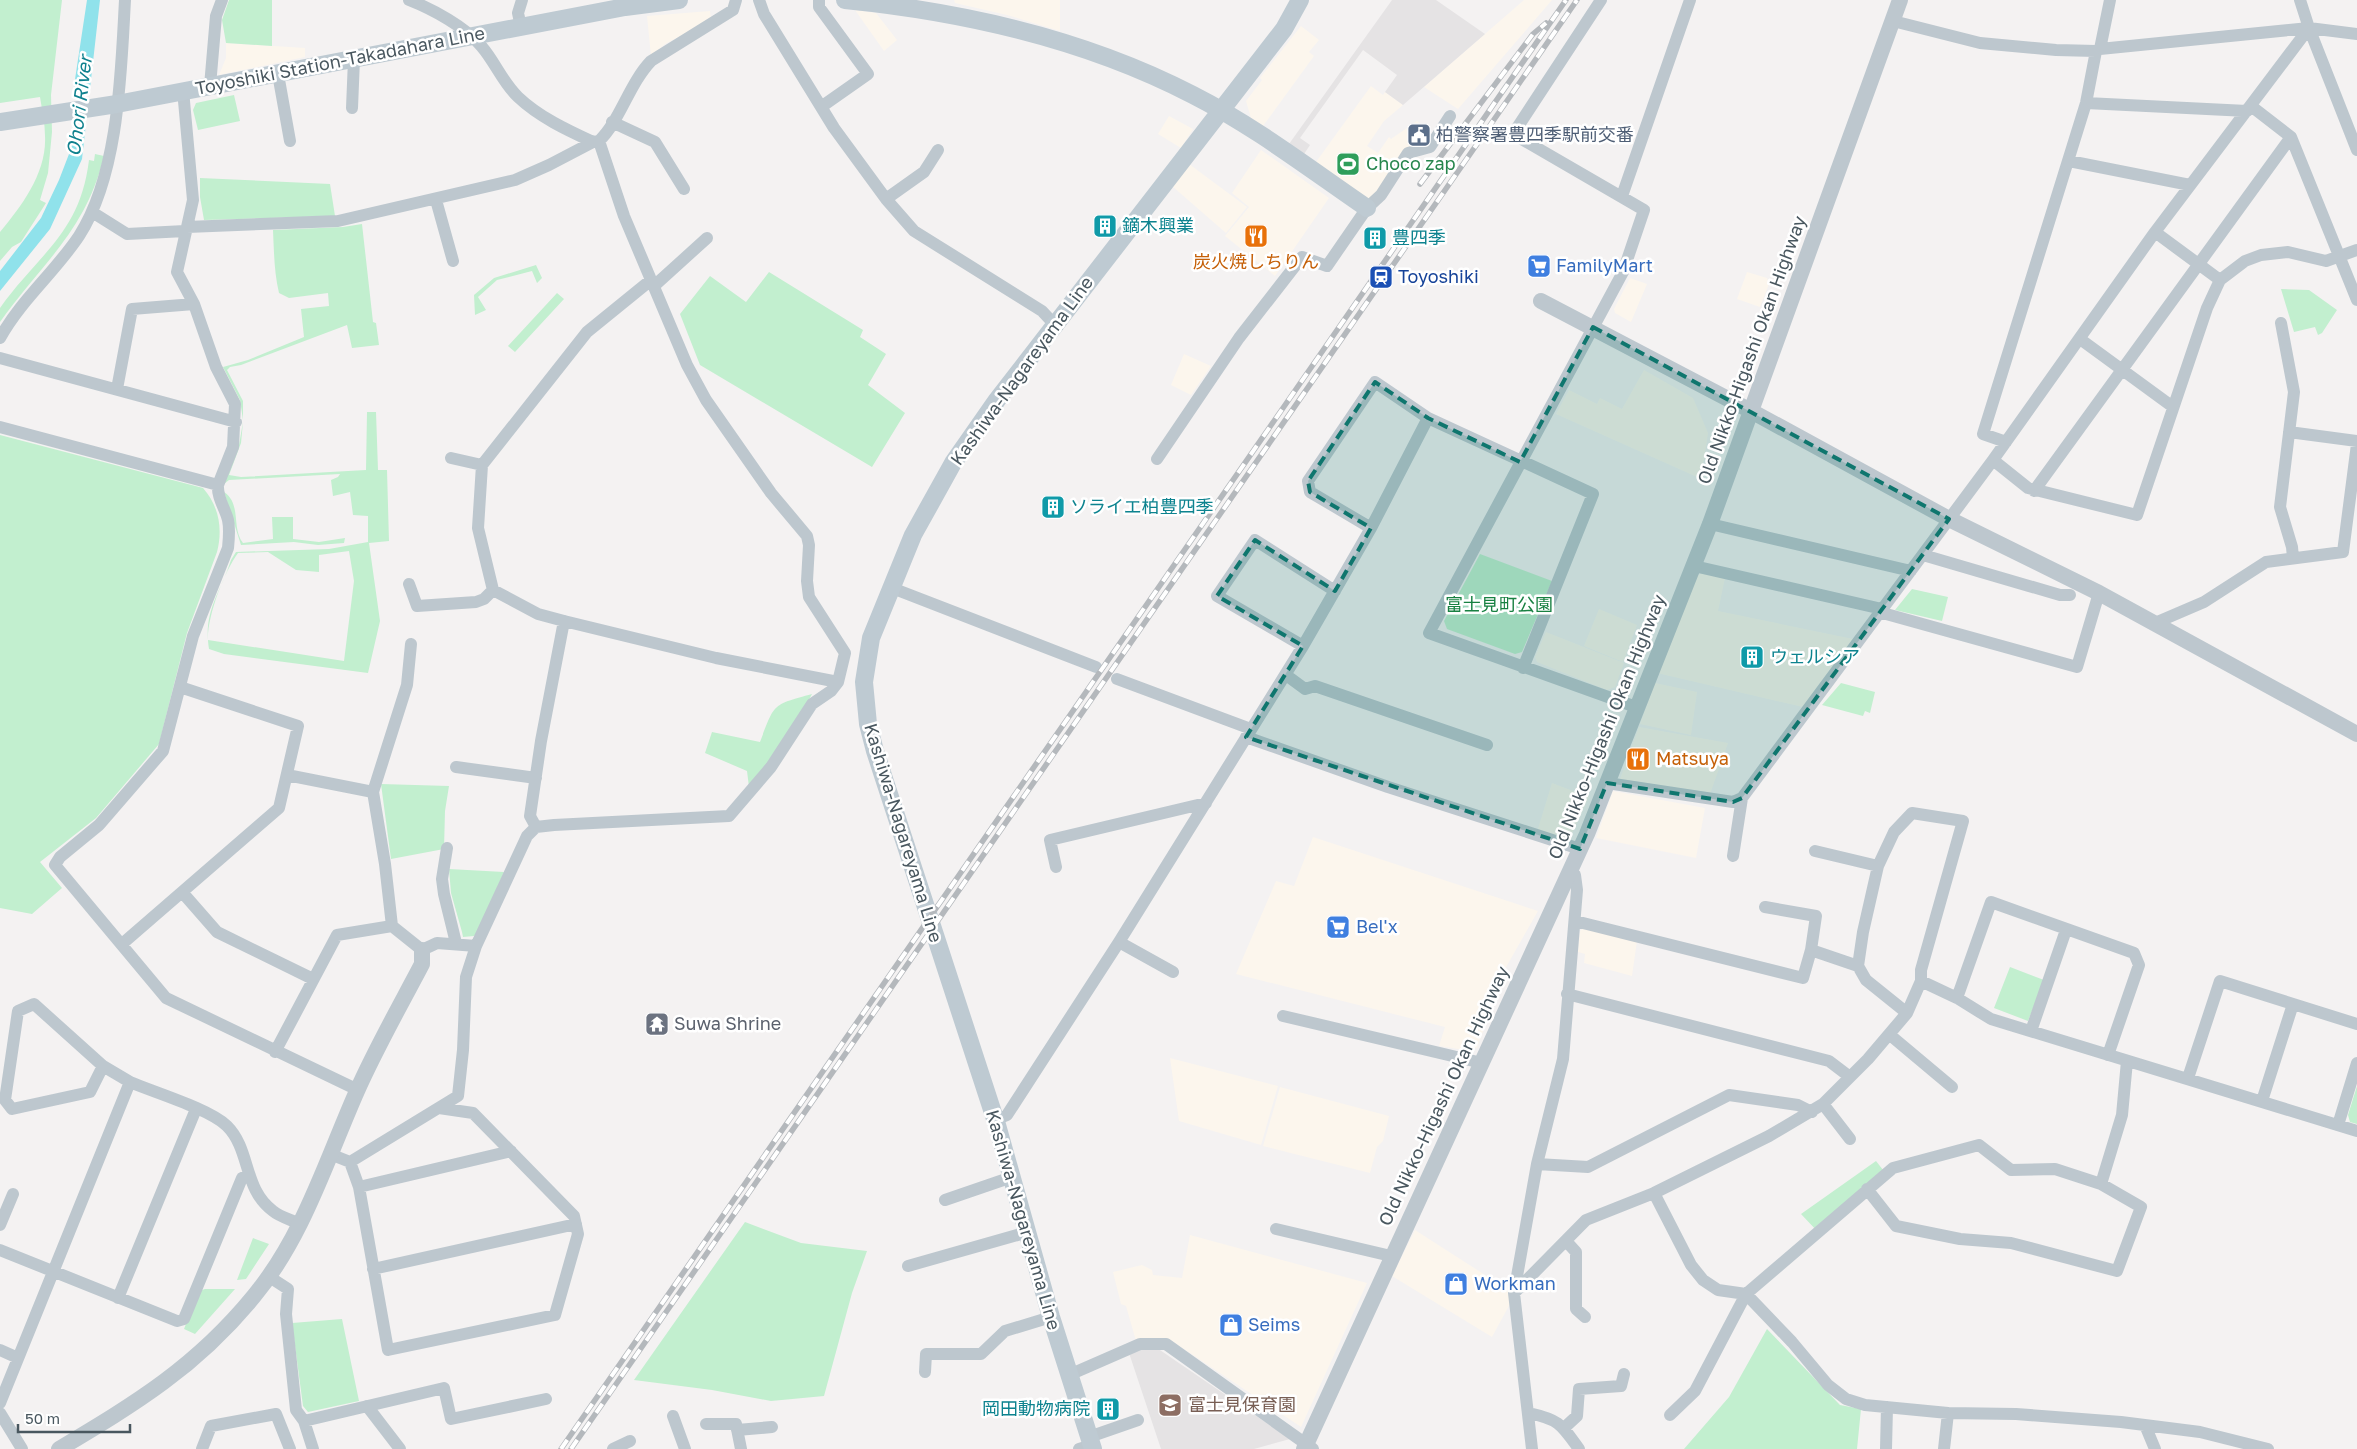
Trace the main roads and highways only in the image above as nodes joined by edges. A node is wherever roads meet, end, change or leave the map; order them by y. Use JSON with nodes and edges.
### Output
{"nodes":[{"id":1,"x":679,"y":0,"type":"edge"},
{"id":2,"x":845,"y":0,"type":"edge"},
{"id":3,"x":1300,"y":0,"type":"edge"},
{"id":4,"x":1221,"y":110,"type":"junction"},
{"id":5,"x":0,"y":122,"type":"edge"},
{"id":6,"x":1367,"y":208,"type":"road end"},
{"id":7,"x":1088,"y":1445,"type":"edge"}],
"edges":[{"from":1,"to":5,"type":"main road","name":"Toyoshiki Station-Takadahara Line"},
{"from":2,"to":4,"type":"main road"},
{"from":3,"to":4,"type":"main road","name":"Kashiwa-Nagareyama Line"},
{"from":4,"to":6,"type":"main road"},
{"from":4,"to":7,"type":"main road","name":"Kashiwa-Nagareyama Line"}]}
